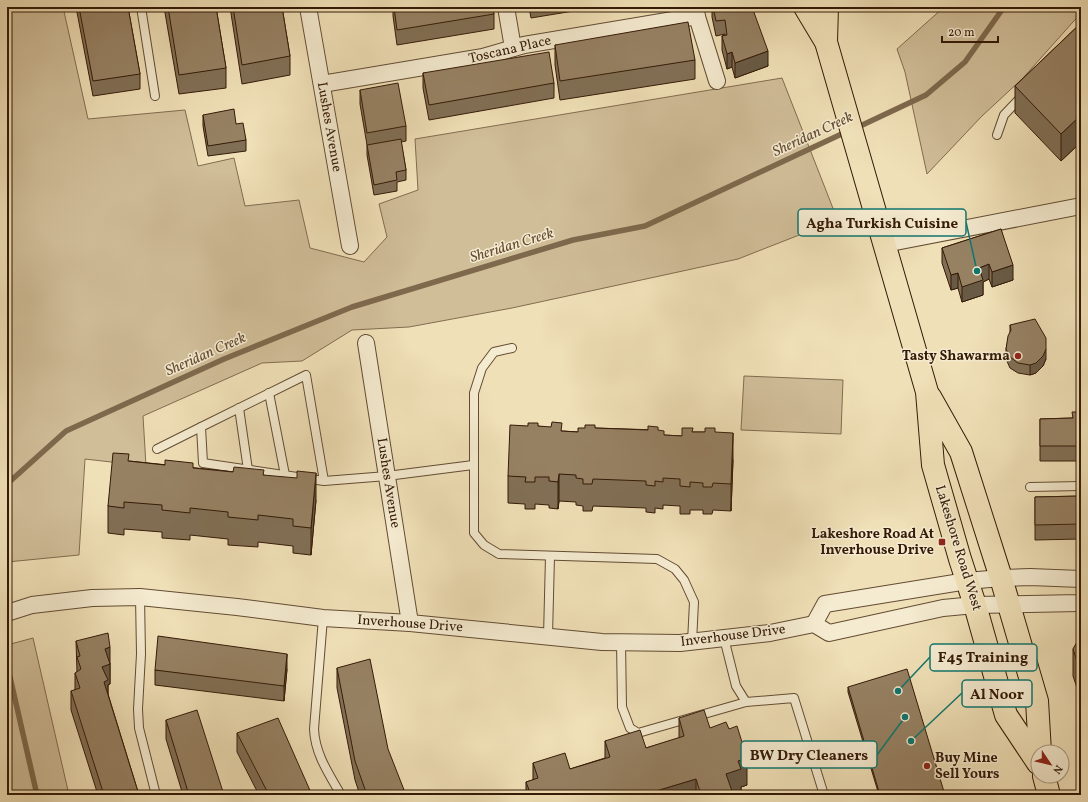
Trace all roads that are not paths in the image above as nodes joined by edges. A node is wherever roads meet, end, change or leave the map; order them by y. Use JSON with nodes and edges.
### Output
{"nodes":[{"id":1,"x":140,"y":7,"type":"edge"},
{"id":2,"x":308,"y":7,"type":"edge"},
{"id":3,"x":506,"y":7,"type":"edge"},
{"id":4,"x":805,"y":7,"type":"edge"},
{"id":5,"x":827,"y":7,"type":"edge"},
{"id":6,"x":696,"y":12,"type":"edge"},
{"id":7,"x":826,"y":42,"type":"junction"},
{"id":8,"x":513,"y":48,"type":"junction"},
{"id":9,"x":717,"y":81,"type":"dead end"},
{"id":10,"x":322,"y":84,"type":"junction"},
{"id":11,"x":1030,"y":88,"type":"edge"},
{"id":12,"x":155,"y":96,"type":"dead end"},
{"id":13,"x":997,"y":135,"type":"dead end"},
{"id":14,"x":1081,"y":206,"type":"edge"},
{"id":15,"x":885,"y":244,"type":"junction"},
{"id":16,"x":350,"y":246,"type":"dead end"},
{"id":17,"x":366,"y":343,"type":"dead end"},
{"id":18,"x":512,"y":348,"type":"dead end"},
{"id":19,"x":927,"y":392,"type":"junction"},
{"id":20,"x":269,"y":393,"type":"junction"},
{"id":21,"x":239,"y":408,"type":"junction"},
{"id":22,"x":201,"y":427,"type":"junction"},
{"id":23,"x":157,"y":449,"type":"dead end"},
{"id":24,"x":473,"y":465,"type":"junction"},
{"id":25,"x":248,"y":470,"type":"junction"},
{"id":26,"x":285,"y":475,"type":"junction"},
{"id":27,"x":387,"y":476,"type":"junction"},
{"id":28,"x":324,"y":480,"type":"junction"},
{"id":29,"x":1081,"y":486,"type":"edge"},
{"id":30,"x":1030,"y":487,"type":"dead end"},
{"id":31,"x":550,"y":556,"type":"junction"},
{"id":32,"x":1001,"y":578,"type":"junction"},
{"id":33,"x":1081,"y":579,"type":"edge"},
{"id":34,"x":968,"y":581,"type":"junction"},
{"id":35,"x":140,"y":597,"type":"junction"},
{"id":36,"x":1081,"y":602,"type":"edge"},
{"id":37,"x":975,"y":605,"type":"junction"},
{"id":38,"x":1009,"y":605,"type":"junction"},
{"id":39,"x":11,"y":611,"type":"edge"},
{"id":40,"x":323,"y":618,"type":"junction"},
{"id":41,"x":410,"y":622,"type":"junction"},
{"id":42,"x":814,"y":624,"type":"junction"},
{"id":43,"x":548,"y":636,"type":"junction"},
{"id":44,"x":724,"y":638,"type":"junction"},
{"id":45,"x":622,"y":642,"type":"junction"},
{"id":46,"x":692,"y":642,"type":"junction"},
{"id":47,"x":746,"y":702,"type":"junction"},
{"id":48,"x":1040,"y":744,"type":"edge"},
{"id":49,"x":1030,"y":751,"type":"edge"},
{"id":50,"x":1046,"y":784,"type":"edge"},
{"id":51,"x":156,"y":795,"type":"edge"},
{"id":52,"x":341,"y":795,"type":"edge"},
{"id":53,"x":824,"y":795,"type":"edge"},
{"id":54,"x":1049,"y":795,"type":"edge"}],
"edges":[{"from":1,"to":12,"type":"lane"},
{"from":2,"to":10,"type":"street","name":"Lushes Avenue"},
{"from":3,"to":8,"type":"street"},
{"from":4,"to":7,"type":"main road","name":"Lakeshore Road West"},
{"from":5,"to":7,"type":"main road","name":"Lakeshore Road West"},
{"from":6,"to":8,"type":"street","name":"Toscana Place"},
{"from":6,"to":9,"type":"street"},
{"from":7,"to":15,"type":"main road","name":"Lakeshore Road West"},
{"from":8,"to":10,"type":"street","name":"Toscana Place"},
{"from":10,"to":16,"type":"street","name":"Lushes Avenue"},
{"from":11,"to":13,"type":"lane"},
{"from":14,"to":15,"type":"street"},
{"from":15,"to":19,"type":"main road","name":"Lakeshore Road West"},
{"from":17,"to":27,"type":"street","name":"Lushes Avenue"},
{"from":18,"to":24,"type":"lane"},
{"from":19,"to":32,"type":"main road","name":"Lakeshore Road West"},
{"from":19,"to":34,"type":"main road","name":"Lakeshore Road West"},
{"from":20,"to":21,"type":"lane"},
{"from":20,"to":26,"type":"lane"},
{"from":20,"to":28,"type":"lane"},
{"from":21,"to":22,"type":"lane"},
{"from":21,"to":25,"type":"lane"},
{"from":22,"to":23,"type":"lane"},
{"from":22,"to":25,"type":"lane"},
{"from":24,"to":27,"type":"lane"},
{"from":24,"to":31,"type":"lane"},
{"from":25,"to":26,"type":"lane"},
{"from":26,"to":28,"type":"lane"},
{"from":27,"to":28,"type":"lane"},
{"from":27,"to":41,"type":"street","name":"Lushes Avenue"},
{"from":29,"to":30,"type":"lane"},
{"from":31,"to":43,"type":"lane"},
{"from":31,"to":46,"type":"lane"},
{"from":32,"to":33,"type":"street"},
{"from":32,"to":34,"type":"street"},
{"from":32,"to":38,"type":"main road","name":"Lakeshore Road West"},
{"from":34,"to":37,"type":"main road","name":"Lakeshore Road West"},
{"from":34,"to":42,"type":"street"},
{"from":35,"to":39,"type":"street","name":"Inverhouse Drive"},
{"from":35,"to":40,"type":"street","name":"Inverhouse Drive"},
{"from":35,"to":51,"type":"lane"},
{"from":36,"to":38,"type":"street"},
{"from":37,"to":38,"type":"street"},
{"from":37,"to":42,"type":"street"},
{"from":37,"to":49,"type":"main road","name":"Lakeshore Road West"},
{"from":38,"to":48,"type":"main road","name":"Lakeshore Road West"},
{"from":40,"to":41,"type":"street","name":"Inverhouse Drive"},
{"from":40,"to":52,"type":"lane"},
{"from":41,"to":43,"type":"street","name":"Inverhouse Drive"},
{"from":42,"to":44,"type":"street","name":"Inverhouse Drive"},
{"from":43,"to":45,"type":"street","name":"Inverhouse Drive"},
{"from":44,"to":46,"type":"street","name":"Inverhouse Drive"},
{"from":44,"to":47,"type":"lane"},
{"from":45,"to":46,"type":"street","name":"Inverhouse Drive"},
{"from":45,"to":47,"type":"lane"},
{"from":47,"to":53,"type":"lane"},
{"from":50,"to":54,"type":"main road"}]}
